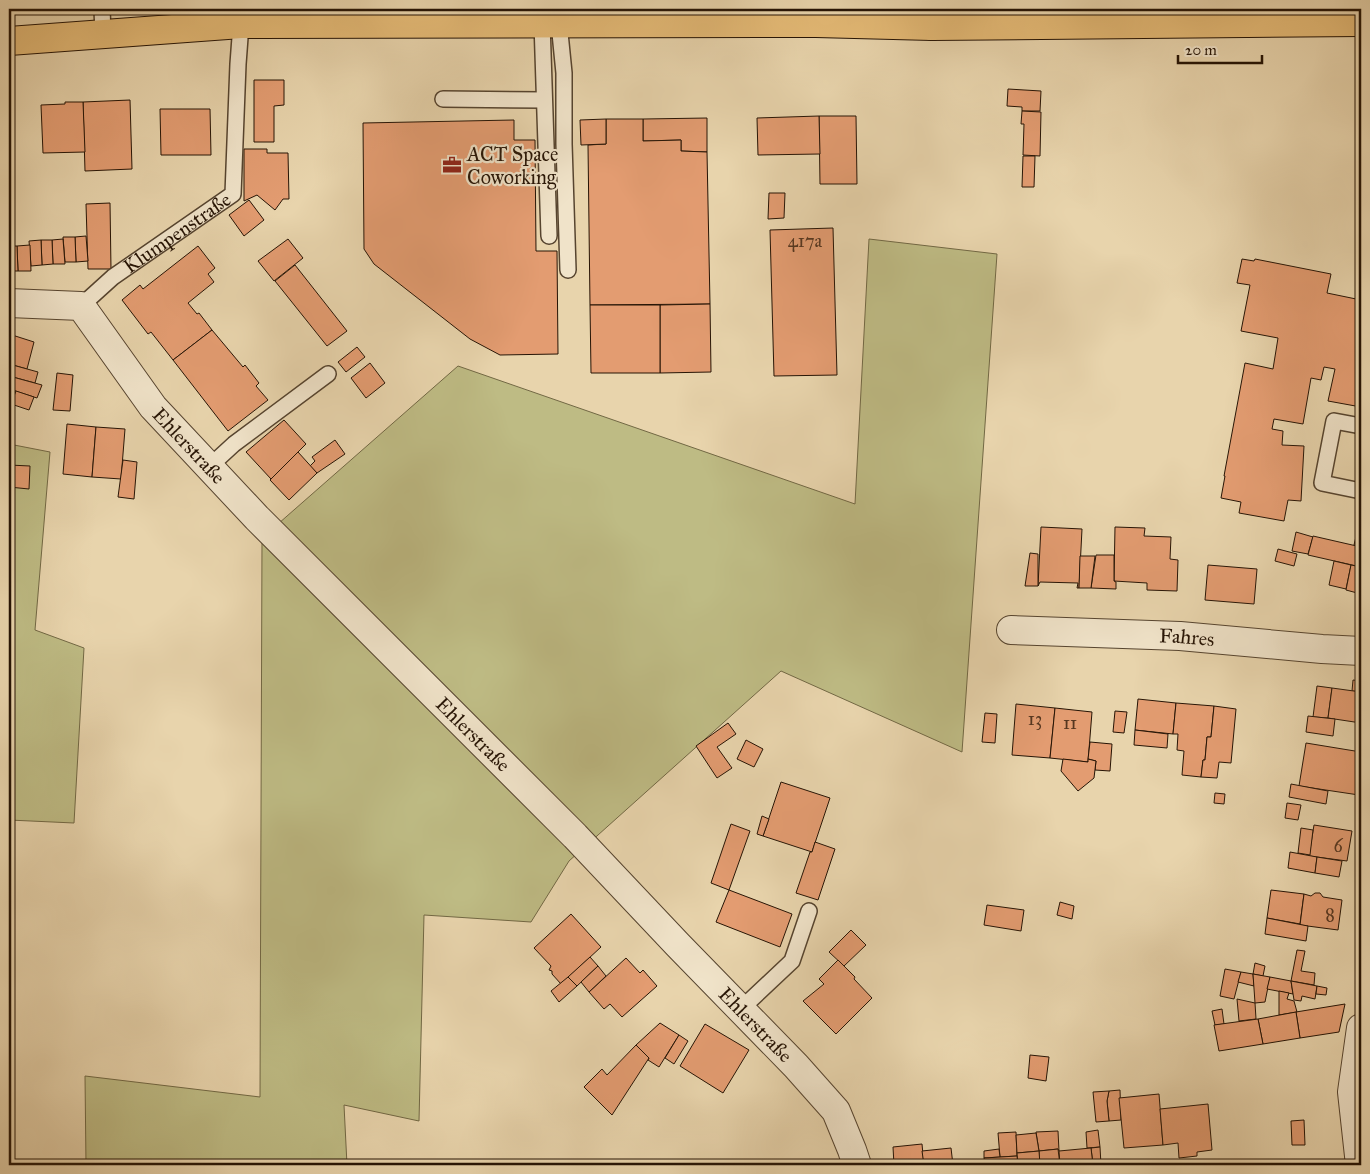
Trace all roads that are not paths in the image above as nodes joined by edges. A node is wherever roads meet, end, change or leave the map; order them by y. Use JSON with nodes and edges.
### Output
{"nodes":[{"id":1,"x":309,"y":16,"type":"edge"},
{"id":2,"x":470,"y":16,"type":"edge"},
{"id":3,"x":609,"y":16,"type":"edge"},
{"id":4,"x":808,"y":16,"type":"edge"},
{"id":5,"x":1324,"y":16,"type":"edge"},
{"id":6,"x":240,"y":17,"type":"edge"},
{"id":7,"x":932,"y":18,"type":"edge"},
{"id":8,"x":102,"y":21,"type":"edge"},
{"id":9,"x":1361,"y":22,"type":"edge"},
{"id":10,"x":550,"y":23,"type":"junction"},
{"id":11,"x":9,"y":41,"type":"edge"},
{"id":12,"x":443,"y":99,"type":"dead end"},
{"id":13,"x":544,"y":100,"type":"junction"},
{"id":14,"x":549,"y":236,"type":"dead end"},
{"id":15,"x":568,"y":270,"type":"dead end"},
{"id":16,"x":9,"y":303,"type":"edge"},
{"id":17,"x":81,"y":306,"type":"junction"},
{"id":18,"x":328,"y":374,"type":"dead end"},
{"id":19,"x":1361,"y":426,"type":"edge"},
{"id":20,"x":209,"y":467,"type":"junction"},
{"id":21,"x":1361,"y":491,"type":"edge"},
{"id":22,"x":1011,"y":630,"type":"dead end"},
{"id":23,"x":1361,"y":651,"type":"edge"},
{"id":24,"x":809,"y":911,"type":"dead end"},
{"id":25,"x":741,"y":1009,"type":"junction"},
{"id":26,"x":1361,"y":1028,"type":"edge"},
{"id":27,"x":857,"y":1165,"type":"edge"},
{"id":28,"x":1360,"y":1165,"type":"edge"}],
"edges":[{"from":1,"to":2,"type":"main road"},
{"from":1,"to":6,"type":"main road"},
{"from":2,"to":10,"type":"main road"},
{"from":3,"to":4,"type":"main road"},
{"from":3,"to":10,"type":"main road"},
{"from":4,"to":7,"type":"main road"},
{"from":5,"to":7,"type":"main road"},
{"from":5,"to":9,"type":"main road"},
{"from":6,"to":8,"type":"main road"},
{"from":6,"to":17,"type":"lane","name":"Klumpenstraße"},
{"from":8,"to":11,"type":"main road"},
{"from":10,"to":13,"type":"lane"},
{"from":10,"to":15,"type":"lane"},
{"from":12,"to":13,"type":"lane"},
{"from":13,"to":14,"type":"lane"},
{"from":16,"to":17,"type":"street"},
{"from":17,"to":20,"type":"street","name":"Ehlerstraße"},
{"from":18,"to":20,"type":"lane"},
{"from":19,"to":21,"type":"lane"},
{"from":20,"to":25,"type":"street","name":"Ehlerstraße"},
{"from":22,"to":23,"type":"street","name":"Fahres"},
{"from":24,"to":25,"type":"lane"},
{"from":25,"to":27,"type":"street","name":"Ehlerstraße"},
{"from":26,"to":28,"type":"street"}]}
